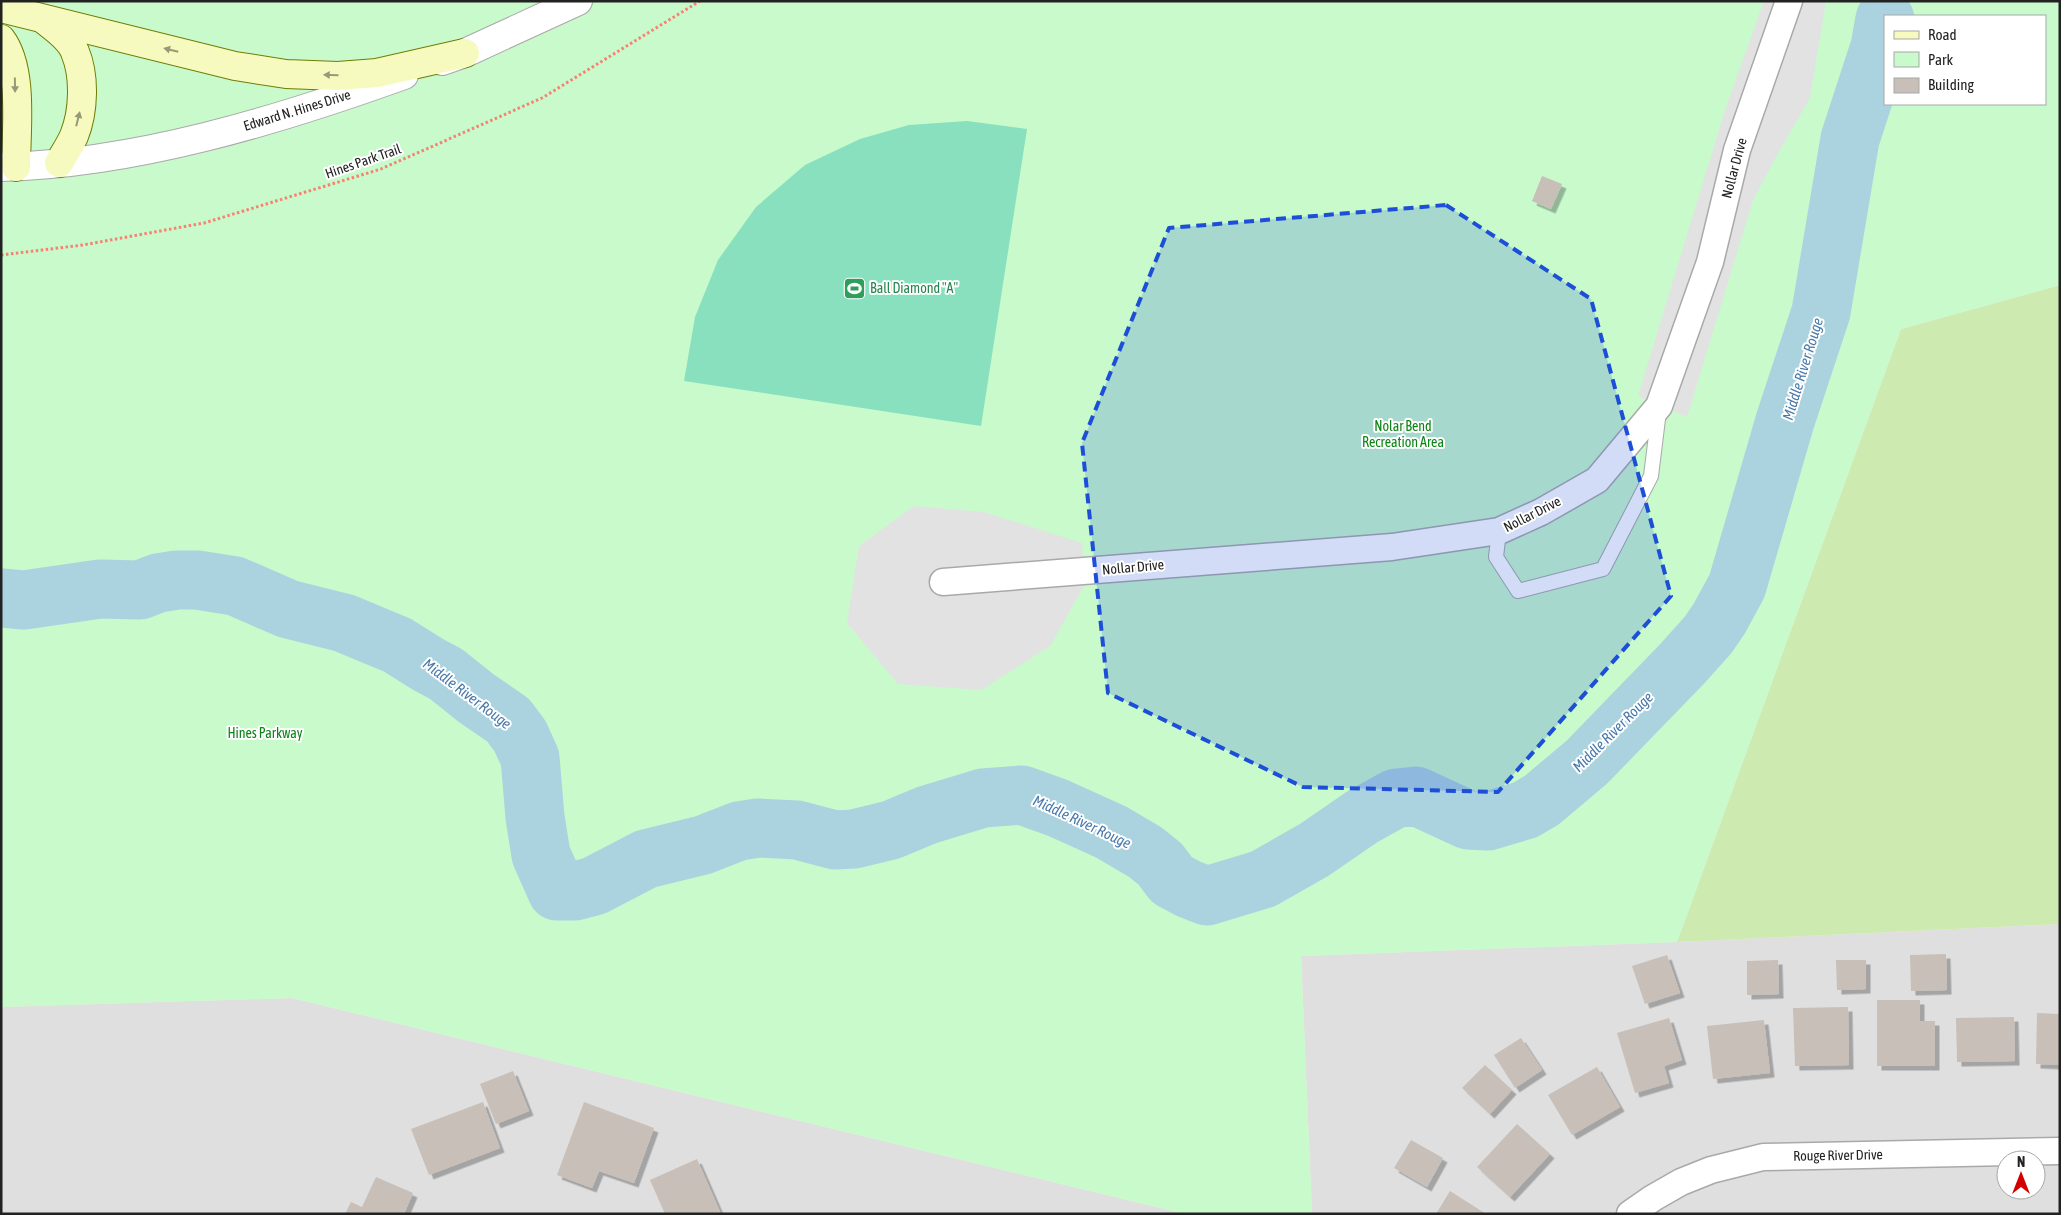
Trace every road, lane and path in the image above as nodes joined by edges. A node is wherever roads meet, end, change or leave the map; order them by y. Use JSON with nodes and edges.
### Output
{"nodes":[{"id":1,"x":578,"y":1,"type":"edge"},
{"id":2,"x":700,"y":1,"type":"edge"},
{"id":3,"x":1789,"y":1,"type":"edge"},
{"id":4,"x":1,"y":8,"type":"edge"},
{"id":5,"x":42,"y":18,"type":"junction"},
{"id":6,"x":1,"y":39,"type":"edge"},
{"id":7,"x":465,"y":53,"type":"junction"},
{"id":8,"x":59,"y":163,"type":"junction"},
{"id":9,"x":8,"y":167,"type":"edge"},
{"id":10,"x":1,"y":255,"type":"edge"},
{"id":11,"x":1659,"y":406,"type":"junction"},
{"id":12,"x":1499,"y":531,"type":"junction"},
{"id":13,"x":943,"y":582,"type":"dead end"},
{"id":14,"x":2060,"y":1151,"type":"edge"},
{"id":15,"x":1630,"y":1214,"type":"edge"}],
"edges":[{"from":1,"to":7,"type":"street","name":"Edward N. Hines Drive"},
{"from":2,"to":10,"type":"path","name":"Hines Park Trail"},
{"from":3,"to":11,"type":"street","name":"Nollar Drive"},
{"from":4,"to":5,"type":"main road"},
{"from":7,"to":5,"type":"main road","one_way":true},
{"from":8,"to":5,"type":"main road","one_way":true},
{"from":6,"to":9,"type":"main road","one_way":true},
{"from":7,"to":8,"type":"street","name":"Edward N. Hines Drive"},
{"from":8,"to":9,"type":"street","name":"Edward N. Hines Drive"},
{"from":11,"to":12,"type":"street","name":"Nollar Drive"},
{"from":11,"to":12,"type":"lane"},
{"from":12,"to":13,"type":"street","name":"Nollar Drive"},
{"from":14,"to":15,"type":"street","name":"Rouge River Drive"}]}
